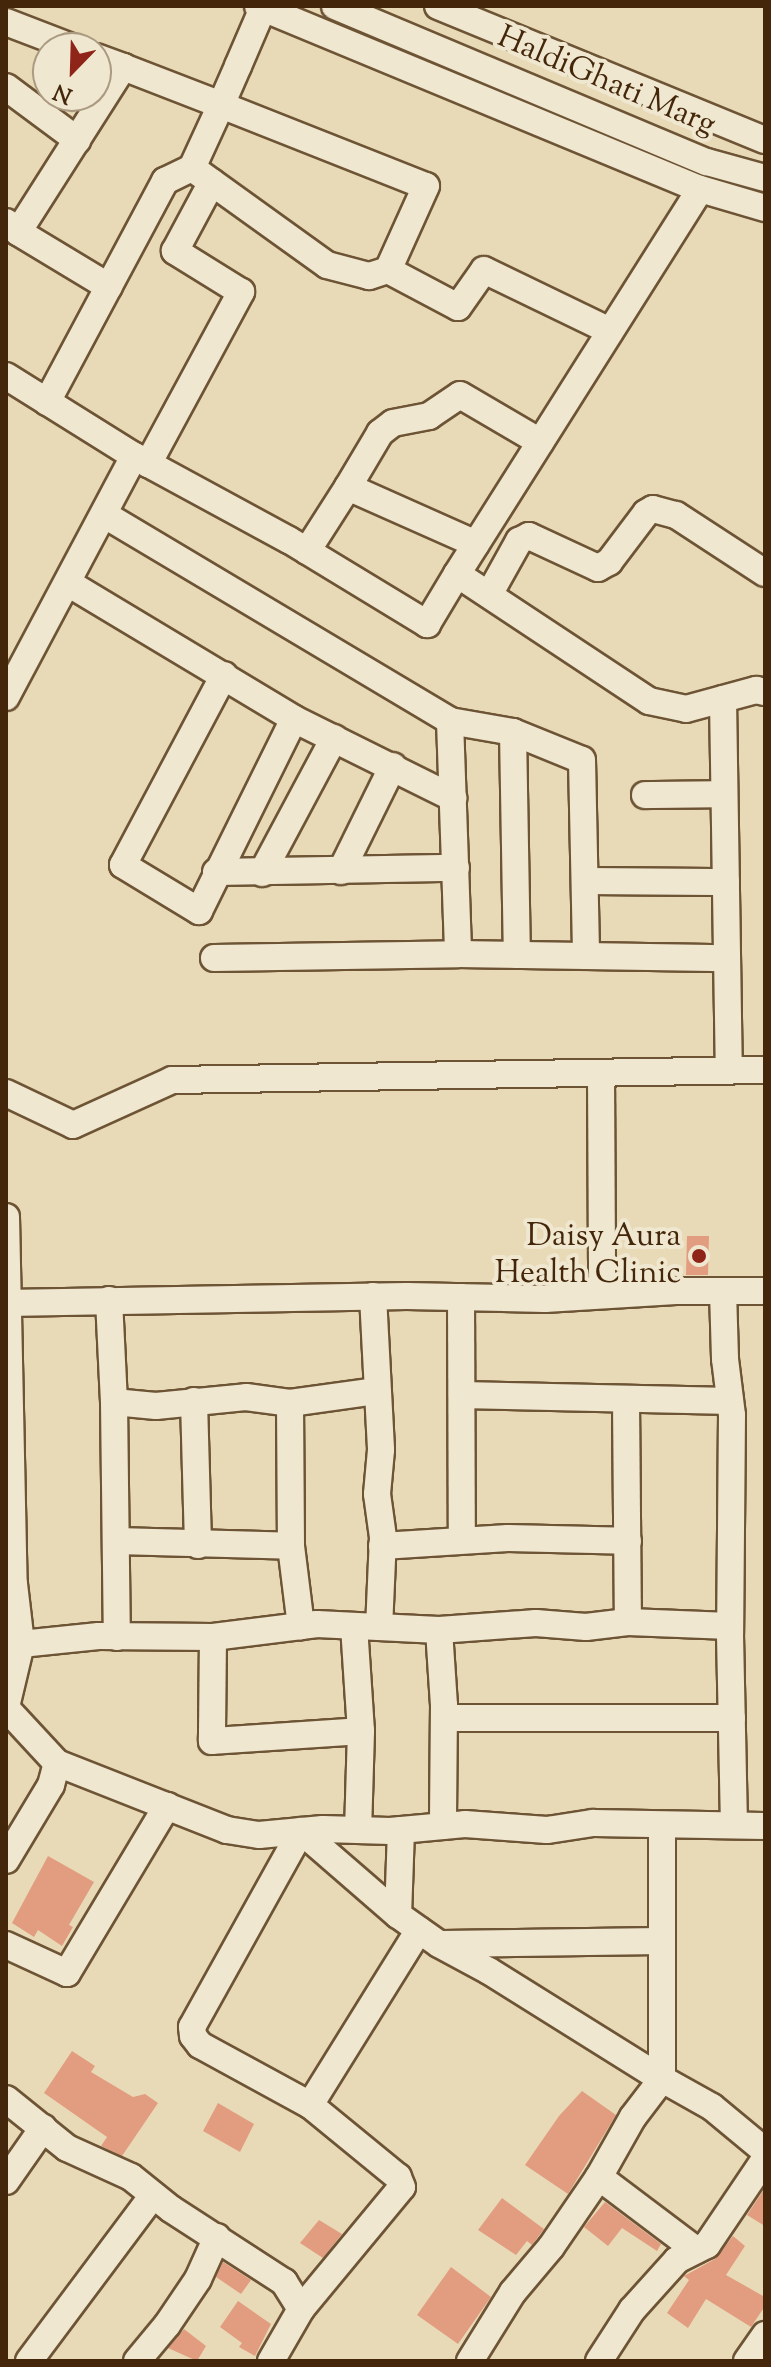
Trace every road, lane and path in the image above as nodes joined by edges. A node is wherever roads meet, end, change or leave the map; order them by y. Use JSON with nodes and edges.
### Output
{"nodes":[{"id":1,"x":335,"y":6,"type":"edge"},
{"id":2,"x":438,"y":6,"type":"edge"},
{"id":3,"x":260,"y":7,"type":"edge"},
{"id":4,"x":6,"y":22,"type":"edge"},
{"id":5,"x":32,"y":32,"type":"edge"},
{"id":6,"x":112,"y":63,"type":"edge"},
{"id":7,"x":123,"y":67,"type":"junction"},
{"id":8,"x":6,"y":87,"type":"edge"},
{"id":9,"x":221,"y":105,"type":"junction"},
{"id":10,"x":77,"y":140,"type":"junction"},
{"id":11,"x":765,"y":140,"type":"edge"},
{"id":12,"x":202,"y":175,"type":"junction"},
{"id":13,"x":765,"y":178,"type":"edge"},
{"id":14,"x":700,"y":189,"type":"junction"},
{"id":15,"x":765,"y":208,"type":"edge"},
{"id":16,"x":12,"y":227,"type":"edge"},
{"id":17,"x":388,"y":270,"type":"junction"},
{"id":18,"x":109,"y":287,"type":"junction"},
{"id":19,"x":610,"y":331,"type":"junction"},
{"id":20,"x":7,"y":379,"type":"edge"},
{"id":21,"x":47,"y":402,"type":"junction"},
{"id":22,"x":540,"y":442,"type":"junction"},
{"id":23,"x":141,"y":460,"type":"junction"},
{"id":24,"x":348,"y":487,"type":"junction"},
{"id":25,"x":105,"y":515,"type":"junction"},
{"id":26,"x":476,"y":544,"type":"junction"},
{"id":27,"x":307,"y":551,"type":"junction"},
{"id":28,"x":765,"y":573,"type":"edge"},
{"id":29,"x":457,"y":574,"type":"junction"},
{"id":30,"x":68,"y":583,"type":"junction"},
{"id":31,"x":490,"y":593,"type":"junction"},
{"id":32,"x":224,"y":675,"type":"junction"},
{"id":33,"x":765,"y":692,"type":"edge"},
{"id":34,"x":6,"y":697,"type":"edge"},
{"id":35,"x":723,"y":699,"type":"junction"},
{"id":36,"x":294,"y":719,"type":"junction"},
{"id":37,"x":450,"y":721,"type":"junction"},
{"id":38,"x":513,"y":732,"type":"junction"},
{"id":39,"x":334,"y":738,"type":"junction"},
{"id":40,"x":393,"y":766,"type":"junction"},
{"id":41,"x":724,"y":794,"type":"junction"},
{"id":42,"x":645,"y":795,"type":"dead end"},
{"id":43,"x":453,"y":798,"type":"junction"},
{"id":44,"x":456,"y":868,"type":"junction"},
{"id":45,"x":341,"y":871,"type":"junction"},
{"id":46,"x":216,"y":872,"type":"junction"},
{"id":47,"x":262,"y":873,"type":"junction"},
{"id":48,"x":586,"y":881,"type":"junction"},
{"id":49,"x":726,"y":882,"type":"junction"},
{"id":50,"x":458,"y":954,"type":"junction"},
{"id":51,"x":517,"y":955,"type":"junction"},
{"id":52,"x":586,"y":956,"type":"junction"},
{"id":53,"x":214,"y":958,"type":"dead end"},
{"id":54,"x":727,"y":958,"type":"junction"},
{"id":55,"x":765,"y":1070,"type":"edge"},
{"id":56,"x":729,"y":1071,"type":"junction"},
{"id":57,"x":601,"y":1073,"type":"junction"},
{"id":58,"x":6,"y":1093,"type":"edge"},
{"id":59,"x":6,"y":1217,"type":"edge"},
{"id":60,"x":723,"y":1291,"type":"junction"},
{"id":61,"x":765,"y":1291,"type":"edge"},
{"id":62,"x":602,"y":1295,"type":"junction"},
{"id":63,"x":373,"y":1296,"type":"junction"},
{"id":64,"x":461,"y":1297,"type":"junction"},
{"id":65,"x":109,"y":1300,"type":"junction"},
{"id":66,"x":8,"y":1302,"type":"edge"},
{"id":67,"x":377,"y":1391,"type":"junction"},
{"id":68,"x":463,"y":1395,"type":"junction"},
{"id":69,"x":194,"y":1401,"type":"junction"},
{"id":70,"x":626,"y":1401,"type":"junction"},
{"id":71,"x":730,"y":1401,"type":"junction"},
{"id":72,"x":114,"y":1402,"type":"junction"},
{"id":73,"x":290,"y":1403,"type":"junction"},
{"id":74,"x":8,"y":1443,"type":"edge"},
{"id":75,"x":9,"y":1524,"type":"edge"},
{"id":76,"x":462,"y":1540,"type":"junction"},
{"id":77,"x":117,"y":1541,"type":"junction"},
{"id":78,"x":628,"y":1541,"type":"junction"},
{"id":79,"x":198,"y":1545,"type":"junction"},
{"id":80,"x":291,"y":1546,"type":"junction"},
{"id":81,"x":382,"y":1546,"type":"junction"},
{"id":82,"x":628,"y":1622,"type":"junction"},
{"id":83,"x":301,"y":1626,"type":"junction"},
{"id":84,"x":730,"y":1626,"type":"junction"},
{"id":85,"x":366,"y":1627,"type":"junction"},
{"id":86,"x":439,"y":1630,"type":"junction"},
{"id":87,"x":117,"y":1637,"type":"junction"},
{"id":88,"x":213,"y":1637,"type":"junction"},
{"id":89,"x":21,"y":1644,"type":"junction"},
{"id":90,"x":6,"y":1707,"type":"edge"},
{"id":91,"x":444,"y":1718,"type":"junction"},
{"id":92,"x":732,"y":1718,"type":"junction"},
{"id":93,"x":361,"y":1731,"type":"junction"},
{"id":94,"x":57,"y":1763,"type":"junction"},
{"id":95,"x":167,"y":1806,"type":"junction"},
{"id":96,"x":662,"y":1825,"type":"junction"},
{"id":97,"x":734,"y":1825,"type":"junction"},
{"id":98,"x":443,"y":1826,"type":"junction"},
{"id":99,"x":765,"y":1826,"type":"edge"},
{"id":100,"x":358,"y":1830,"type":"junction"},
{"id":101,"x":401,"y":1830,"type":"junction"},
{"id":102,"x":301,"y":1831,"type":"junction"},
{"id":103,"x":6,"y":1860,"type":"edge"},
{"id":104,"x":419,"y":1930,"type":"junction"},
{"id":105,"x":660,"y":1941,"type":"junction"},
{"id":106,"x":6,"y":1945,"type":"edge"},
{"id":107,"x":662,"y":2079,"type":"junction"},
{"id":108,"x":6,"y":2099,"type":"edge"},
{"id":109,"x":310,"y":2105,"type":"junction"},
{"id":110,"x":43,"y":2128,"type":"junction"},
{"id":111,"x":765,"y":2151,"type":"edge"},
{"id":112,"x":765,"y":2159,"type":"edge"},
{"id":113,"x":599,"y":2177,"type":"junction"},
{"id":114,"x":6,"y":2181,"type":"edge"},
{"id":115,"x":153,"y":2195,"type":"junction"},
{"id":116,"x":217,"y":2237,"type":"junction"},
{"id":117,"x":696,"y":2250,"type":"junction"},
{"id":118,"x":301,"y":2309,"type":"junction"},
{"id":119,"x":765,"y":2335,"type":"edge"},
{"id":120,"x":29,"y":2361,"type":"edge"},
{"id":121,"x":137,"y":2361,"type":"edge"},
{"id":122,"x":271,"y":2361,"type":"edge"},
{"id":123,"x":470,"y":2361,"type":"edge"},
{"id":124,"x":599,"y":2361,"type":"edge"},
{"id":125,"x":747,"y":2361,"type":"edge"}],
"edges":[{"from":1,"to":13,"type":"street","name":"HaldiGhati Marg"},
{"from":2,"to":11,"type":"street","name":"HaldiGhati Marg"},
{"from":3,"to":9,"type":"street"},
{"from":3,"to":14,"type":"street"},
{"from":4,"to":5,"type":"street"},
{"from":6,"to":7,"type":"street"},
{"from":7,"to":9,"type":"street"},
{"from":7,"to":10,"type":"street"},
{"from":8,"to":10,"type":"street"},
{"from":9,"to":12,"type":"street"},
{"from":9,"to":17,"type":"street"},
{"from":10,"to":16,"type":"street"},
{"from":12,"to":17,"type":"street"},
{"from":12,"to":18,"type":"street"},
{"from":12,"to":23,"type":"street"},
{"from":14,"to":15,"type":"street"},
{"from":14,"to":19,"type":"street"},
{"from":16,"to":18,"type":"street"},
{"from":17,"to":19,"type":"street"},
{"from":18,"to":21,"type":"street"},
{"from":19,"to":22,"type":"street"},
{"from":20,"to":21,"type":"street"},
{"from":21,"to":23,"type":"street"},
{"from":22,"to":24,"type":"street"},
{"from":22,"to":26,"type":"street"},
{"from":23,"to":25,"type":"street"},
{"from":23,"to":27,"type":"street"},
{"from":24,"to":26,"type":"street"},
{"from":24,"to":27,"type":"street"},
{"from":25,"to":30,"type":"street"},
{"from":25,"to":37,"type":"street"},
{"from":26,"to":29,"type":"street"},
{"from":27,"to":29,"type":"street"},
{"from":28,"to":31,"type":"street"},
{"from":29,"to":31,"type":"street"},
{"from":30,"to":32,"type":"street"},
{"from":30,"to":34,"type":"street"},
{"from":31,"to":35,"type":"street"},
{"from":32,"to":36,"type":"street"},
{"from":32,"to":46,"type":"street"},
{"from":33,"to":35,"type":"street"},
{"from":35,"to":41,"type":"street"},
{"from":36,"to":39,"type":"street"},
{"from":36,"to":46,"type":"street"},
{"from":37,"to":38,"type":"street"},
{"from":37,"to":43,"type":"street"},
{"from":38,"to":48,"type":"street"},
{"from":38,"to":51,"type":"street"},
{"from":39,"to":40,"type":"street"},
{"from":39,"to":47,"type":"street"},
{"from":40,"to":43,"type":"street"},
{"from":40,"to":45,"type":"street"},
{"from":41,"to":42,"type":"street"},
{"from":41,"to":49,"type":"street"},
{"from":43,"to":44,"type":"street"},
{"from":44,"to":45,"type":"street"},
{"from":44,"to":50,"type":"street"},
{"from":45,"to":47,"type":"street"},
{"from":46,"to":47,"type":"street"},
{"from":48,"to":49,"type":"street"},
{"from":48,"to":52,"type":"street"},
{"from":49,"to":54,"type":"street"},
{"from":50,"to":51,"type":"street"},
{"from":50,"to":53,"type":"street"},
{"from":51,"to":52,"type":"street"},
{"from":52,"to":54,"type":"street"},
{"from":54,"to":56,"type":"street"},
{"from":55,"to":56,"type":"street"},
{"from":56,"to":57,"type":"street"},
{"from":57,"to":58,"type":"street"},
{"from":57,"to":62,"type":"street"},
{"from":59,"to":66,"type":"street"},
{"from":60,"to":61,"type":"street"},
{"from":60,"to":62,"type":"street"},
{"from":60,"to":71,"type":"street"},
{"from":62,"to":64,"type":"street"},
{"from":63,"to":64,"type":"street"},
{"from":63,"to":65,"type":"street"},
{"from":63,"to":67,"type":"street"},
{"from":64,"to":68,"type":"street"},
{"from":65,"to":66,"type":"street"},
{"from":65,"to":72,"type":"street"},
{"from":66,"to":74,"type":"street"},
{"from":67,"to":73,"type":"street"},
{"from":67,"to":81,"type":"street"},
{"from":68,"to":70,"type":"street"},
{"from":68,"to":76,"type":"street"},
{"from":69,"to":72,"type":"street"},
{"from":69,"to":73,"type":"street"},
{"from":69,"to":79,"type":"street"},
{"from":70,"to":71,"type":"street"},
{"from":70,"to":78,"type":"street"},
{"from":71,"to":84,"type":"street"},
{"from":72,"to":77,"type":"street"},
{"from":73,"to":80,"type":"street"},
{"from":74,"to":75,"type":"street"},
{"from":75,"to":89,"type":"street"},
{"from":76,"to":78,"type":"street"},
{"from":76,"to":81,"type":"street"},
{"from":77,"to":79,"type":"street"},
{"from":77,"to":87,"type":"street"},
{"from":78,"to":82,"type":"street"},
{"from":79,"to":80,"type":"street"},
{"from":80,"to":83,"type":"street"},
{"from":81,"to":85,"type":"street"},
{"from":82,"to":84,"type":"street"},
{"from":82,"to":86,"type":"street"},
{"from":83,"to":85,"type":"street"},
{"from":83,"to":88,"type":"street"},
{"from":84,"to":92,"type":"street"},
{"from":85,"to":86,"type":"street"},
{"from":85,"to":93,"type":"street"},
{"from":86,"to":91,"type":"street"},
{"from":87,"to":88,"type":"street"},
{"from":87,"to":89,"type":"street"},
{"from":88,"to":93,"type":"street"},
{"from":89,"to":90,"type":"street"},
{"from":90,"to":94,"type":"street"},
{"from":91,"to":92,"type":"street"},
{"from":91,"to":98,"type":"street"},
{"from":92,"to":97,"type":"street"},
{"from":93,"to":100,"type":"street"},
{"from":94,"to":95,"type":"street"},
{"from":94,"to":103,"type":"street"},
{"from":95,"to":102,"type":"street"},
{"from":95,"to":106,"type":"street"},
{"from":96,"to":97,"type":"street"},
{"from":96,"to":98,"type":"street"},
{"from":96,"to":105,"type":"street"},
{"from":97,"to":99,"type":"street"},
{"from":98,"to":101,"type":"street"},
{"from":100,"to":101,"type":"street"},
{"from":100,"to":102,"type":"street"},
{"from":101,"to":104,"type":"street"},
{"from":102,"to":104,"type":"street"},
{"from":102,"to":109,"type":"street"},
{"from":104,"to":105,"type":"street"},
{"from":104,"to":107,"type":"street"},
{"from":104,"to":109,"type":"street"},
{"from":105,"to":107,"type":"street"},
{"from":107,"to":111,"type":"street"},
{"from":107,"to":113,"type":"street"},
{"from":108,"to":110,"type":"street"},
{"from":109,"to":118,"type":"street"},
{"from":110,"to":114,"type":"street"},
{"from":110,"to":115,"type":"street"},
{"from":112,"to":117,"type":"street"},
{"from":113,"to":117,"type":"street"},
{"from":113,"to":123,"type":"street"},
{"from":115,"to":116,"type":"street"},
{"from":115,"to":120,"type":"street"},
{"from":116,"to":118,"type":"street"},
{"from":116,"to":121,"type":"street"},
{"from":117,"to":124,"type":"street"},
{"from":118,"to":122,"type":"street"},
{"from":119,"to":125,"type":"street"}]}
